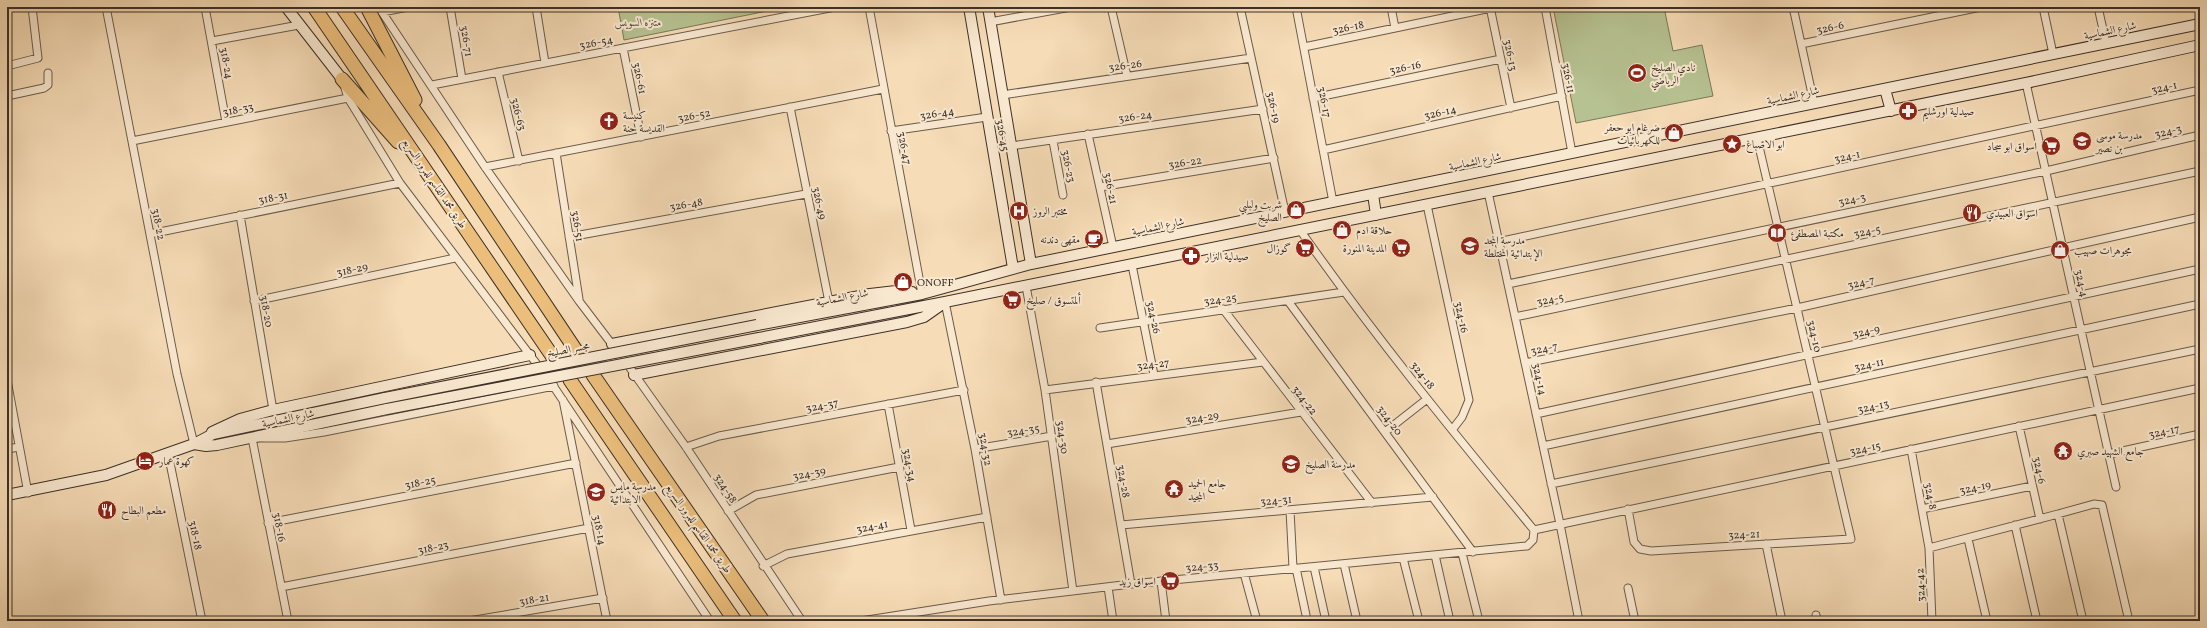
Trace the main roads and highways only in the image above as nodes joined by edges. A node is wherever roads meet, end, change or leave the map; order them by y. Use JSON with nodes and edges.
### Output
{"nodes":[{"id":1,"x":314,"y":7,"type":"edge"},
{"id":2,"x":342,"y":7,"type":"edge"},
{"id":3,"x":367,"y":7,"type":"edge"},
{"id":4,"x":342,"y":79,"type":"road end"},
{"id":5,"x":440,"y":145,"type":"junction"},
{"id":6,"x":436,"y":185,"type":"junction"},
{"id":7,"x":579,"y":355,"type":"dead end"},
{"id":8,"x":555,"y":360,"type":"dead end"},
{"id":9,"x":593,"y":375,"type":"dead end"},
{"id":10,"x":570,"y":380,"type":"dead end"},
{"id":11,"x":735,"y":621,"type":"edge"},
{"id":12,"x":763,"y":621,"type":"edge"}],
"edges":[{"from":1,"to":6,"type":"highway","name":"طريق محمد القاسم للمرور السريع"},
{"from":2,"to":5,"type":"highway"},
{"from":3,"to":5,"type":"highway"},
{"from":4,"to":6,"type":"highway"},
{"from":5,"to":7,"type":"highway"},
{"from":6,"to":8,"type":"highway","name":"طريق محمد القاسم للمرور السريع"},
{"from":9,"to":12,"type":"highway","name":"طريق محمد القاسم للمرور السريع"},
{"from":10,"to":11,"type":"highway","name":"طريق محمد القاسم للمرور السريع"}]}
